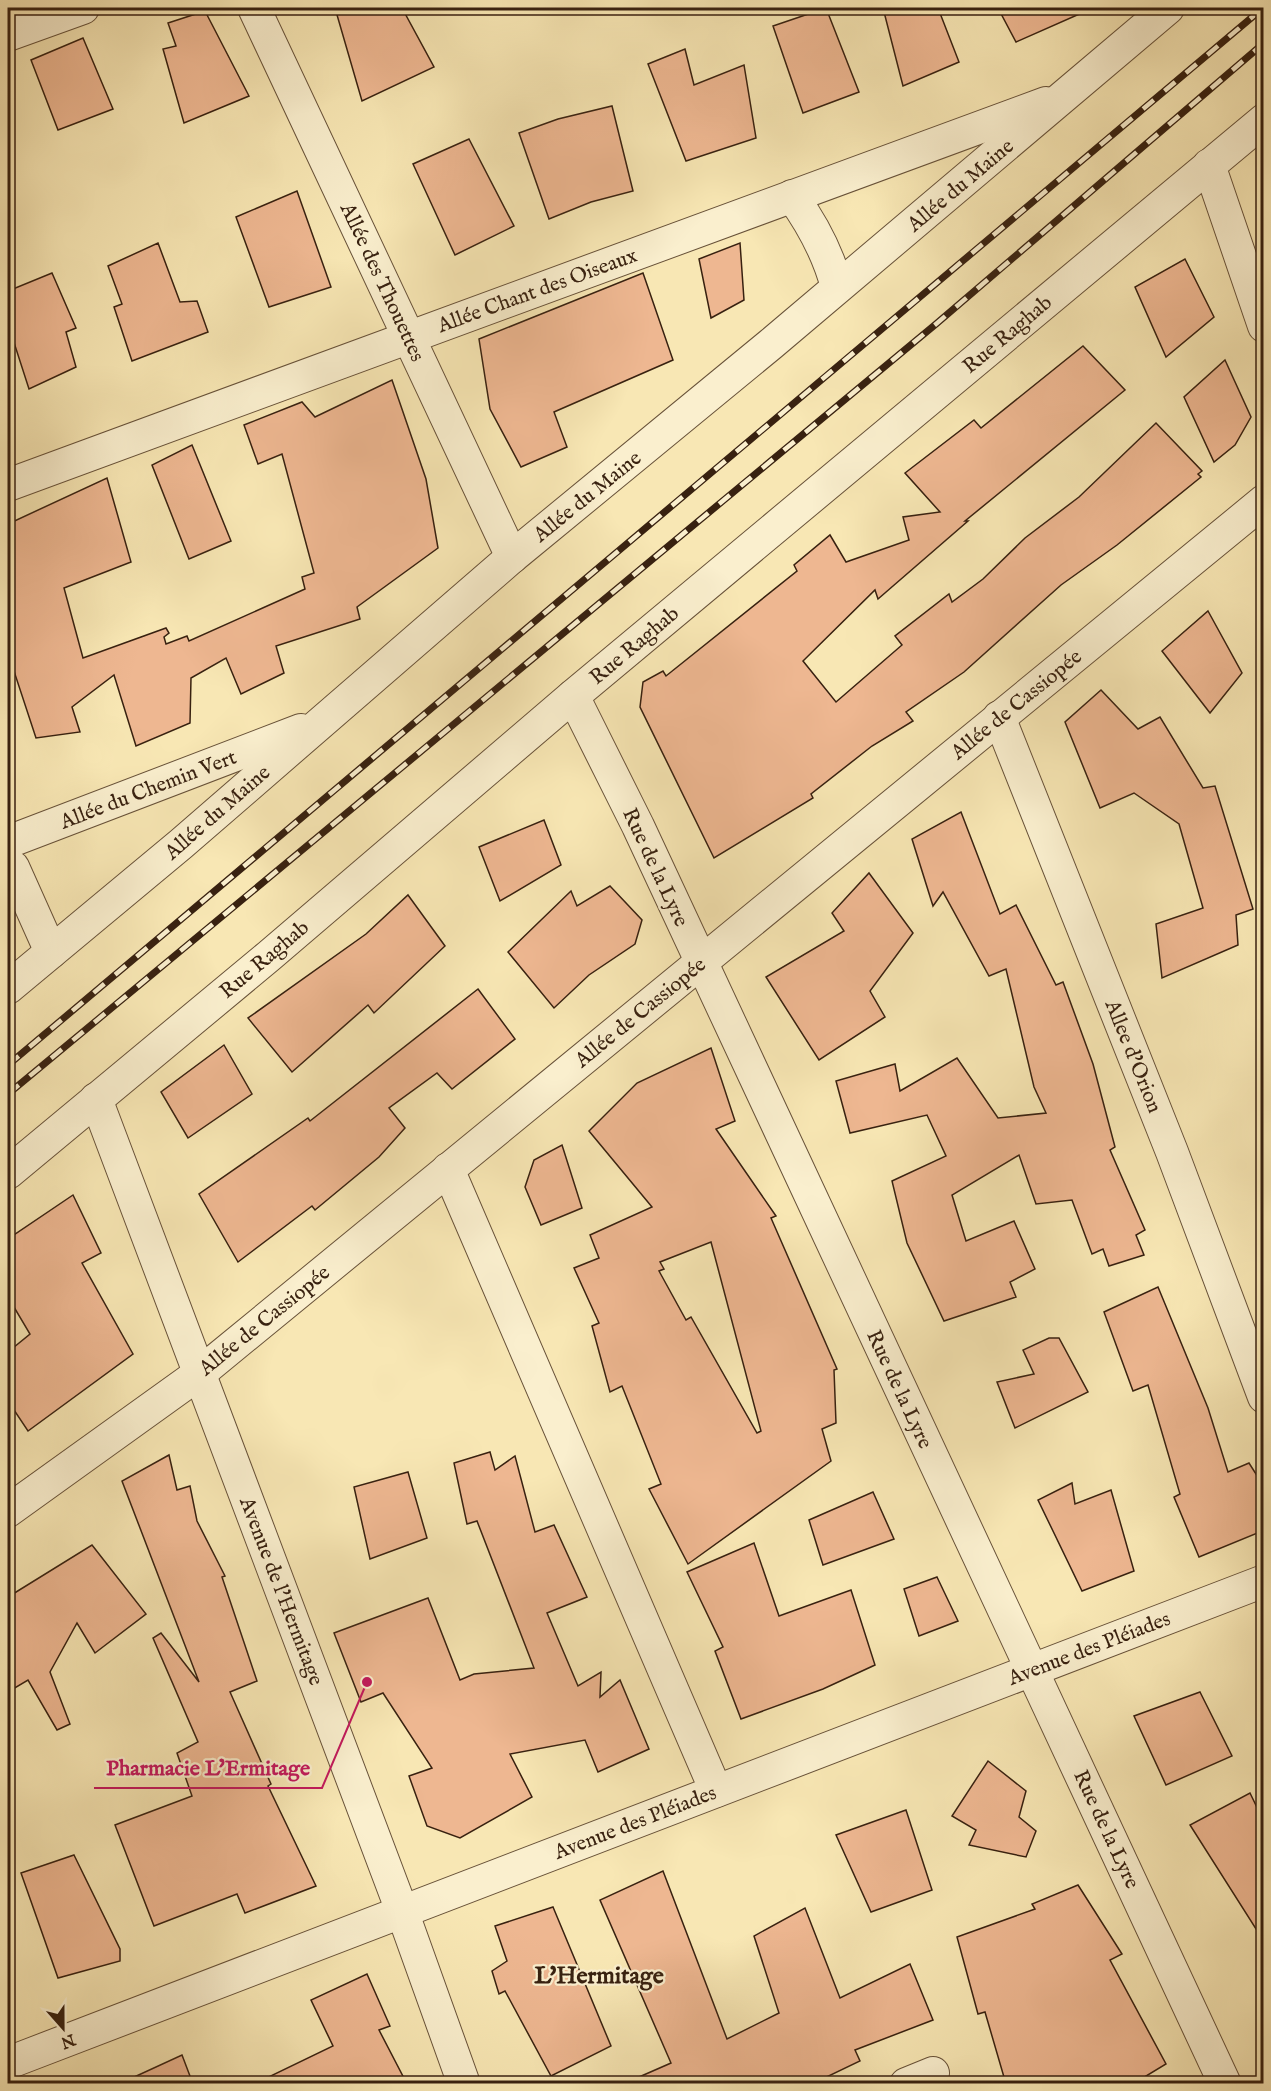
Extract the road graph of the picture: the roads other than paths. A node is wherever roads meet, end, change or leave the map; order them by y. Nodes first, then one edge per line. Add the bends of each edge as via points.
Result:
1 (83, 8) edge
2 (254, 8) edge
3 (1168, 8) edge
4 (8, 34) edge
5 (1067, 95) junction
6 (1263, 120) edge
7 (1209, 165) junction
8 (792, 196) junction
9 (837, 287) junction
10 (1263, 326) edge
11 (408, 338) junction
12 (8, 485) edge
13 (1263, 501) edge
14 (512, 557) junction
15 (573, 696) junction
16 (999, 717) junction
17 (321, 723) junction
18 (8, 842) edge
19 (8, 864) edge
20 (51, 952) junction
21 (701, 963) junction
22 (8, 988) edge
23 (96, 1099) junction
24 (448, 1170) junction
25 (8, 1173) edge
26 (200, 1373) junction
27 (1263, 1398) edge
28 (8, 1511) edge
29 (1263, 1581) edge
30 (1033, 1669) junction
31 (716, 1791) junction
32 (402, 1911) junction
33 (8, 2063) edge
34 (464, 2084) edge
35 (1225, 2084) edge

1 - 4 street
2 - 11 street, Allée des Thouettes
3 - 5 street, Allée du Maine
5 - 8 street, Allée Chant des Oiseaux
5 - 9 street, Allée du Maine
6 - 7 street, Rue Raghab
7 - 10 street
7 - 15 street, Rue Raghab
8 - 9 street via 829,258
8 - 11 street, Allée Chant des Oiseaux
9 - 14 street, Allée du Maine
11 - 12 street, Allée Chant des Oiseaux
11 - 14 street, Allée des Thouettes
13 - 16 street, Allée de Cassiopée
14 - 17 street, Allée du Maine
15 - 21 street, Rue de la Lyre
15 - 23 street, Rue Raghab
16 - 21 street, Allée de Cassiopée
16 - 27 street, Allee d'Orion via 1172,1152
17 - 18 street, Allée du Chemin Vert
17 - 20 street, Allée du Maine
19 - 20 street via 13,867
20 - 22 street, Allée du Maine
21 - 24 street, Allée de Cassiopée
21 - 30 street, Rue de la Lyre
23 - 25 street, Rue Raghab
23 - 26 street, Avenue de l'Hermitage
24 - 26 street, Allée de Cassiopée
24 - 31 street
26 - 28 street, Allée de Cassiopée
26 - 32 street, Avenue de l'Hermitage
29 - 30 street, Avenue des Pléiades
30 - 31 street, Avenue des Pléiades
30 - 35 street, Rue de la Lyre
31 - 32 street, Avenue des Pléiades
32 - 33 street, Avenue des Pléiades
32 - 34 street, Avenue de l'Hermitage

